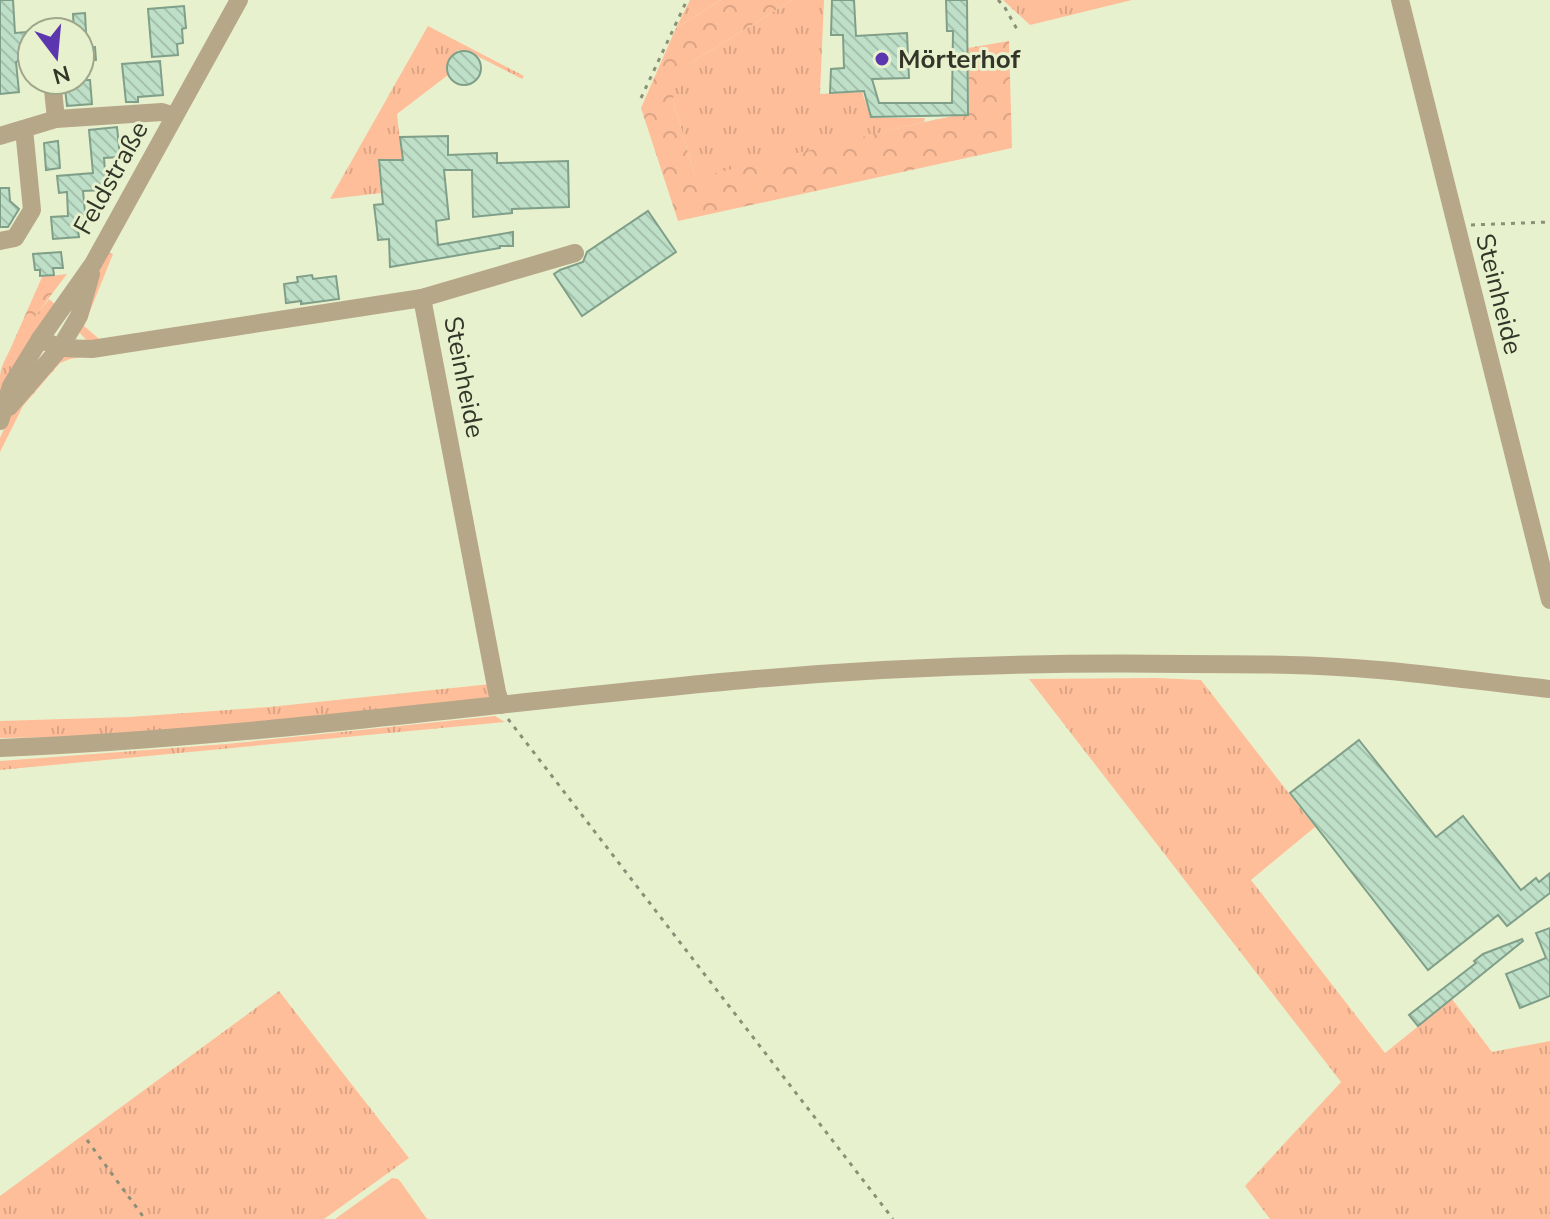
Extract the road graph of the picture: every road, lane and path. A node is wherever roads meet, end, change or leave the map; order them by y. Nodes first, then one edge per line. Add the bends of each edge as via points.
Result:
1 (239, 0) edge
2 (687, 0) edge
3 (998, 0) edge
4 (1400, 0) edge
5 (1019, 33) dead end
6 (54, 96) edge
7 (641, 98) dead end
8 (174, 116) junction
9 (56, 119) junction
10 (24, 129) junction
11 (0, 136) edge
12 (1550, 222) edge
13 (1455, 225) junction
14 (0, 241) edge
15 (575, 253) dead end
16 (93, 264) junction
17 (422, 298) junction
18 (40, 339) junction
19 (60, 348) junction
20 (1, 418) edge
21 (1550, 600) edge
22 (1550, 689) edge
23 (501, 705) junction
24 (0, 748) edge
25 (87, 1140) dead end
26 (145, 1219) edge
27 (893, 1219) edge

1 - 8 street, Feldstraße
2 - 7 path
3 - 5 path
4 - 13 street, Steinheide
6 - 9 street
8 - 9 street, Feldstraße via 162,112
8 - 16 street, Feldstraße
9 - 10 street, Feldstraße
10 - 11 street, Feldstraße
10 - 14 street, Feldstraße via 32,210 15,238
12 - 13 path
13 - 21 street, Steinheide
15 - 17 street
16 - 18 street, Feldstraße
16 - 19 street, Feldstraße via 79,316
17 - 19 street, Steinheide via 92,349
17 - 23 street, Steinheide
18 - 19 street, Steinheide
18 - 20 street, Feldstraße via 11,386
19 - 20 street, Feldstraße
22 - 23 street via 1376,670 1086,662 756,679
23 - 24 street via 198,736
23 - 27 path
25 - 26 path

